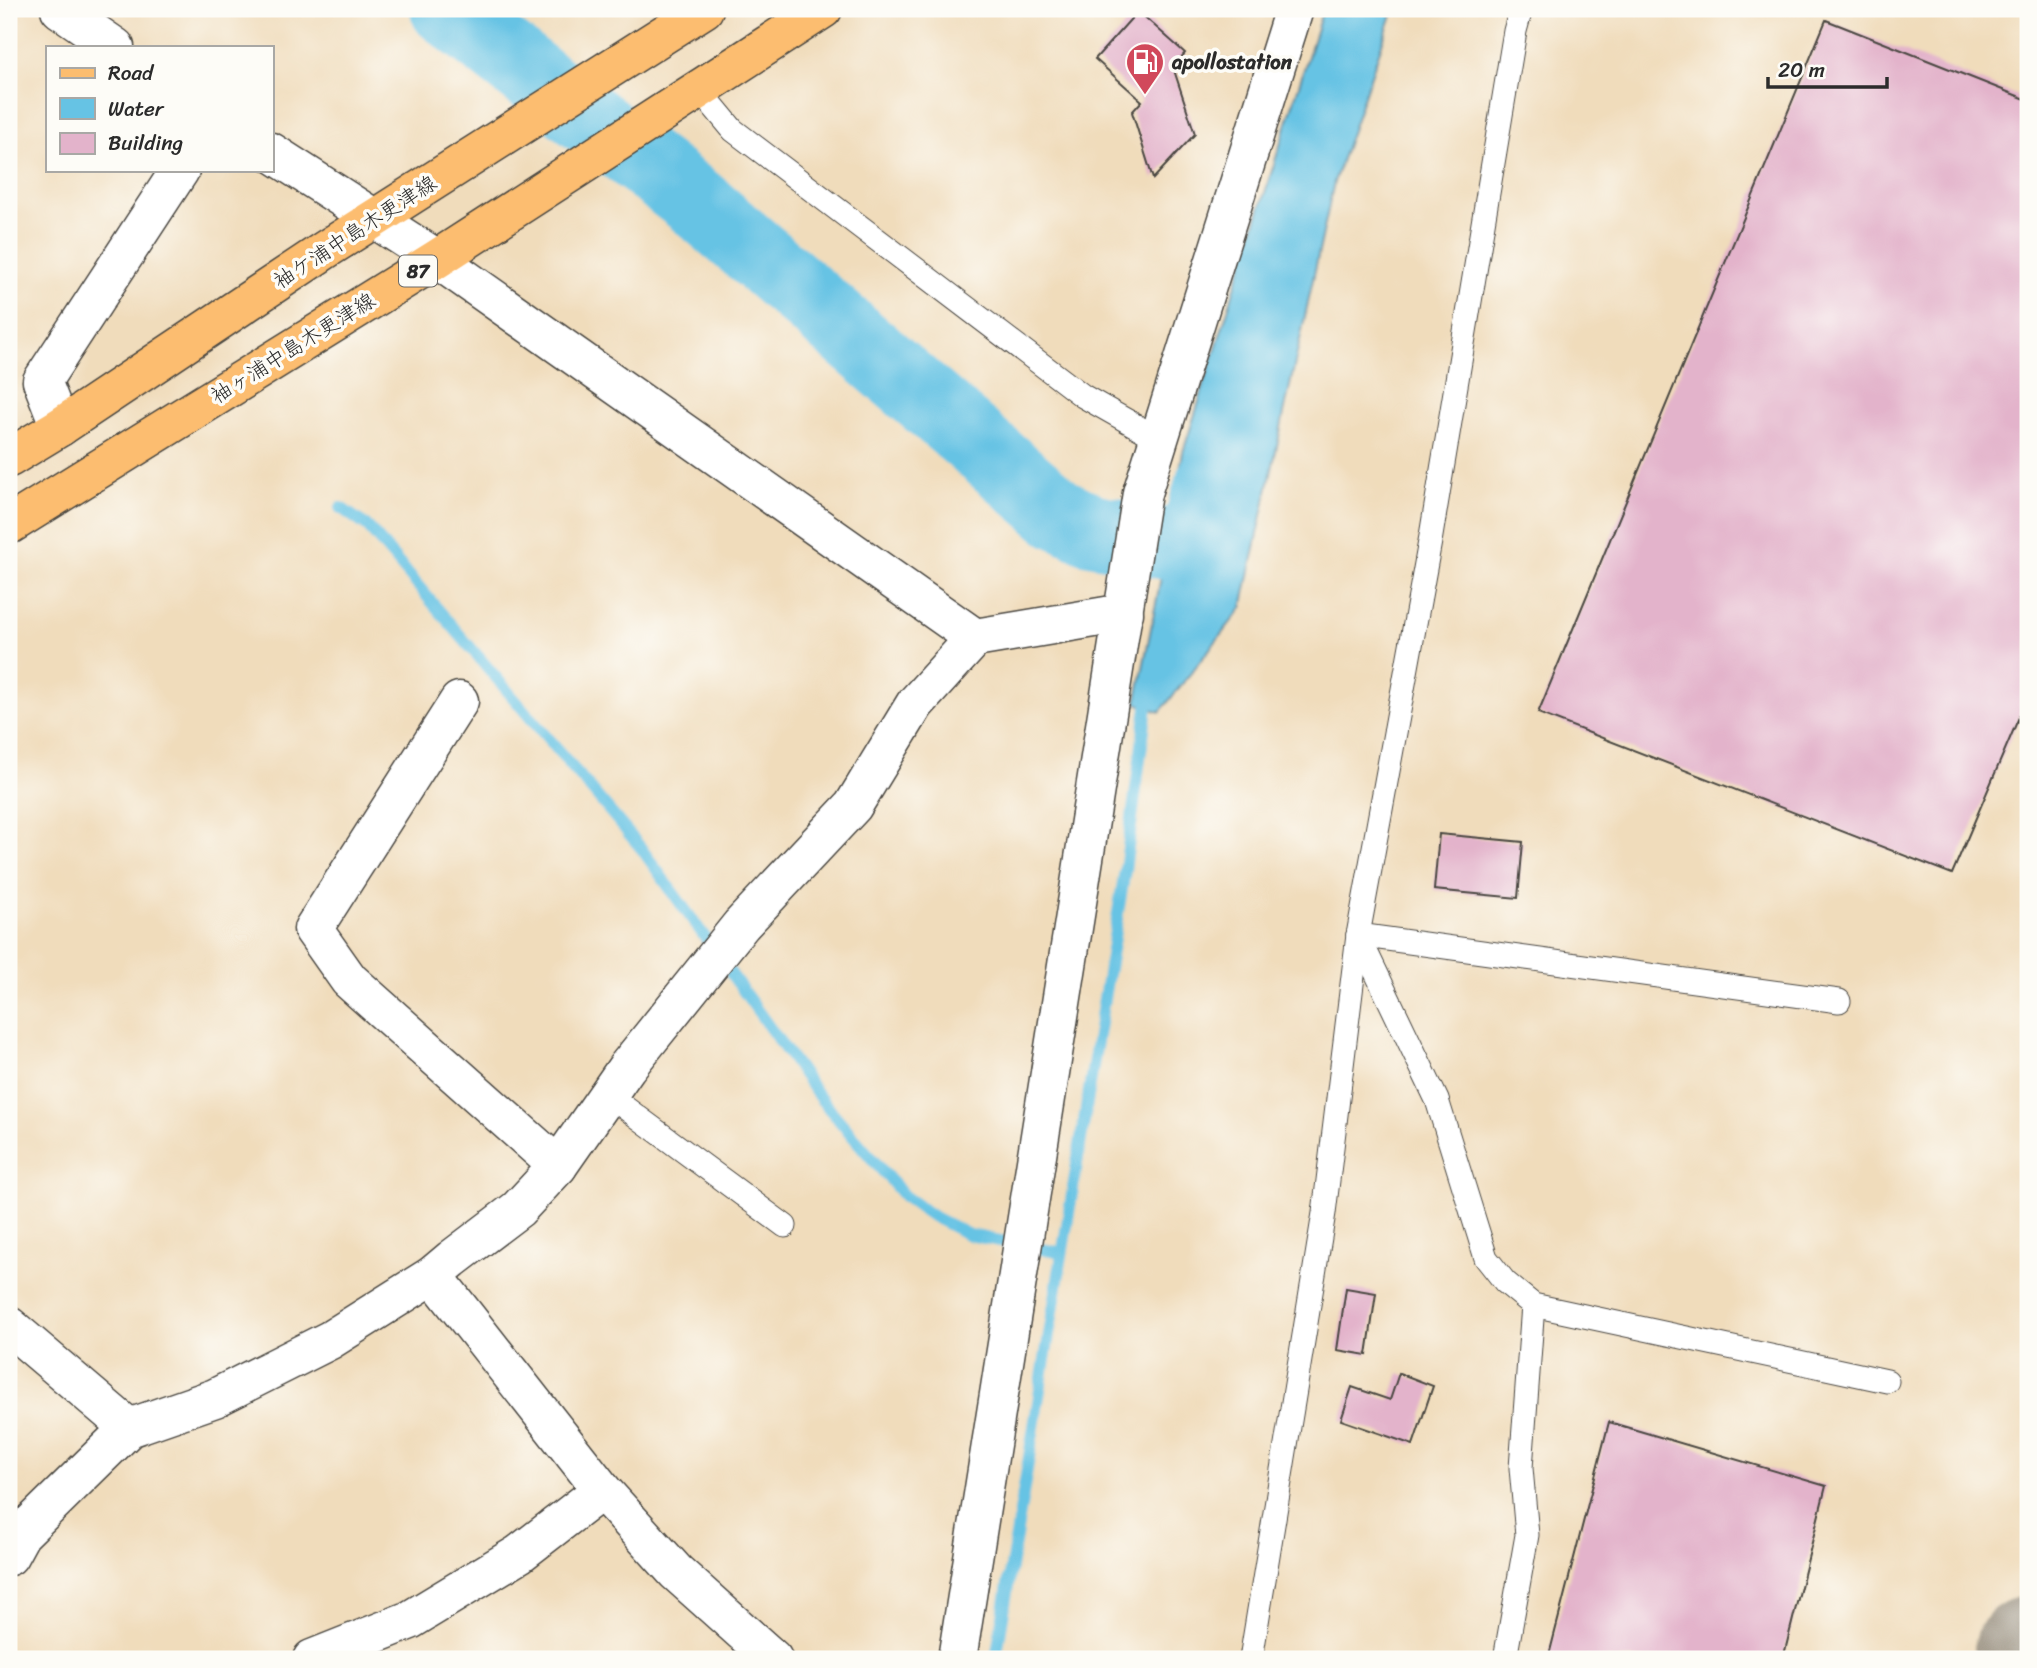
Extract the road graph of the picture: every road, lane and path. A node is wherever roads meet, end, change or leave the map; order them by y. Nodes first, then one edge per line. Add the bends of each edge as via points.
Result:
1 (60, 9) edge
2 (704, 9) edge
3 (823, 9) edge
4 (1294, 9) edge
5 (1521, 9) edge
6 (114, 46) edge
7 (699, 89) junction
8 (273, 153) edge
9 (179, 172) edge
10 (374, 218) junction
11 (437, 259) junction
12 (60, 427) junction
13 (1159, 439) junction
14 (9, 458) edge
15 (9, 525) edge
16 (1124, 613) junction
17 (975, 638) junction
18 (459, 701) dead end
19 (1358, 935) junction
20 (1839, 1002) dead end
21 (608, 1095) junction
22 (558, 1166) junction
23 (785, 1226) dead end
24 (433, 1275) junction
25 (1532, 1305) junction
26 (9, 1326) edge
27 (1887, 1381) dead end
28 (129, 1428) junction
29 (602, 1490) junction
30 (9, 1556) edge
31 (312, 1659) edge
32 (773, 1659) edge
33 (957, 1659) edge
34 (1251, 1659) edge
35 (1505, 1659) edge

1 - 6 street
2 - 10 main road, 袖ケ浦中島木更津線
3 - 7 main road, 袖ヶ浦中島木更津線 / 87
4 - 13 street
5 - 19 lane
7 - 11 main road, 袖ヶ浦中島木更津線 / 87
7 - 13 lane via 733,130 1050,372
8 - 10 street
9 - 12 street via 42,381
10 - 11 street
10 - 12 main road, 袖ケ浦中島木更津線
11 - 15 main road, 袖ヶ浦中島木更津線 / 87
11 - 17 street
12 - 14 main road, 袖ケ浦中島木更津線
13 - 16 street via 1142,493
16 - 17 street
16 - 33 street
17 - 21 street via 915,705 853,806 741,925
18 - 22 street via 313,929 349,980
19 - 20 lane
19 - 25 lane via 1437,1100 1486,1258
19 - 34 lane via 1324,1213
21 - 22 street
21 - 23 lane
22 - 24 street via 518,1209
24 - 28 street via 330,1340 215,1398
24 - 29 street
25 - 27 lane
25 - 35 lane via 1521,1468 1527,1535
26 - 28 street
28 - 30 street via 21,1534
29 - 31 street via 519,1555 410,1620
29 - 32 street via 676,1573

